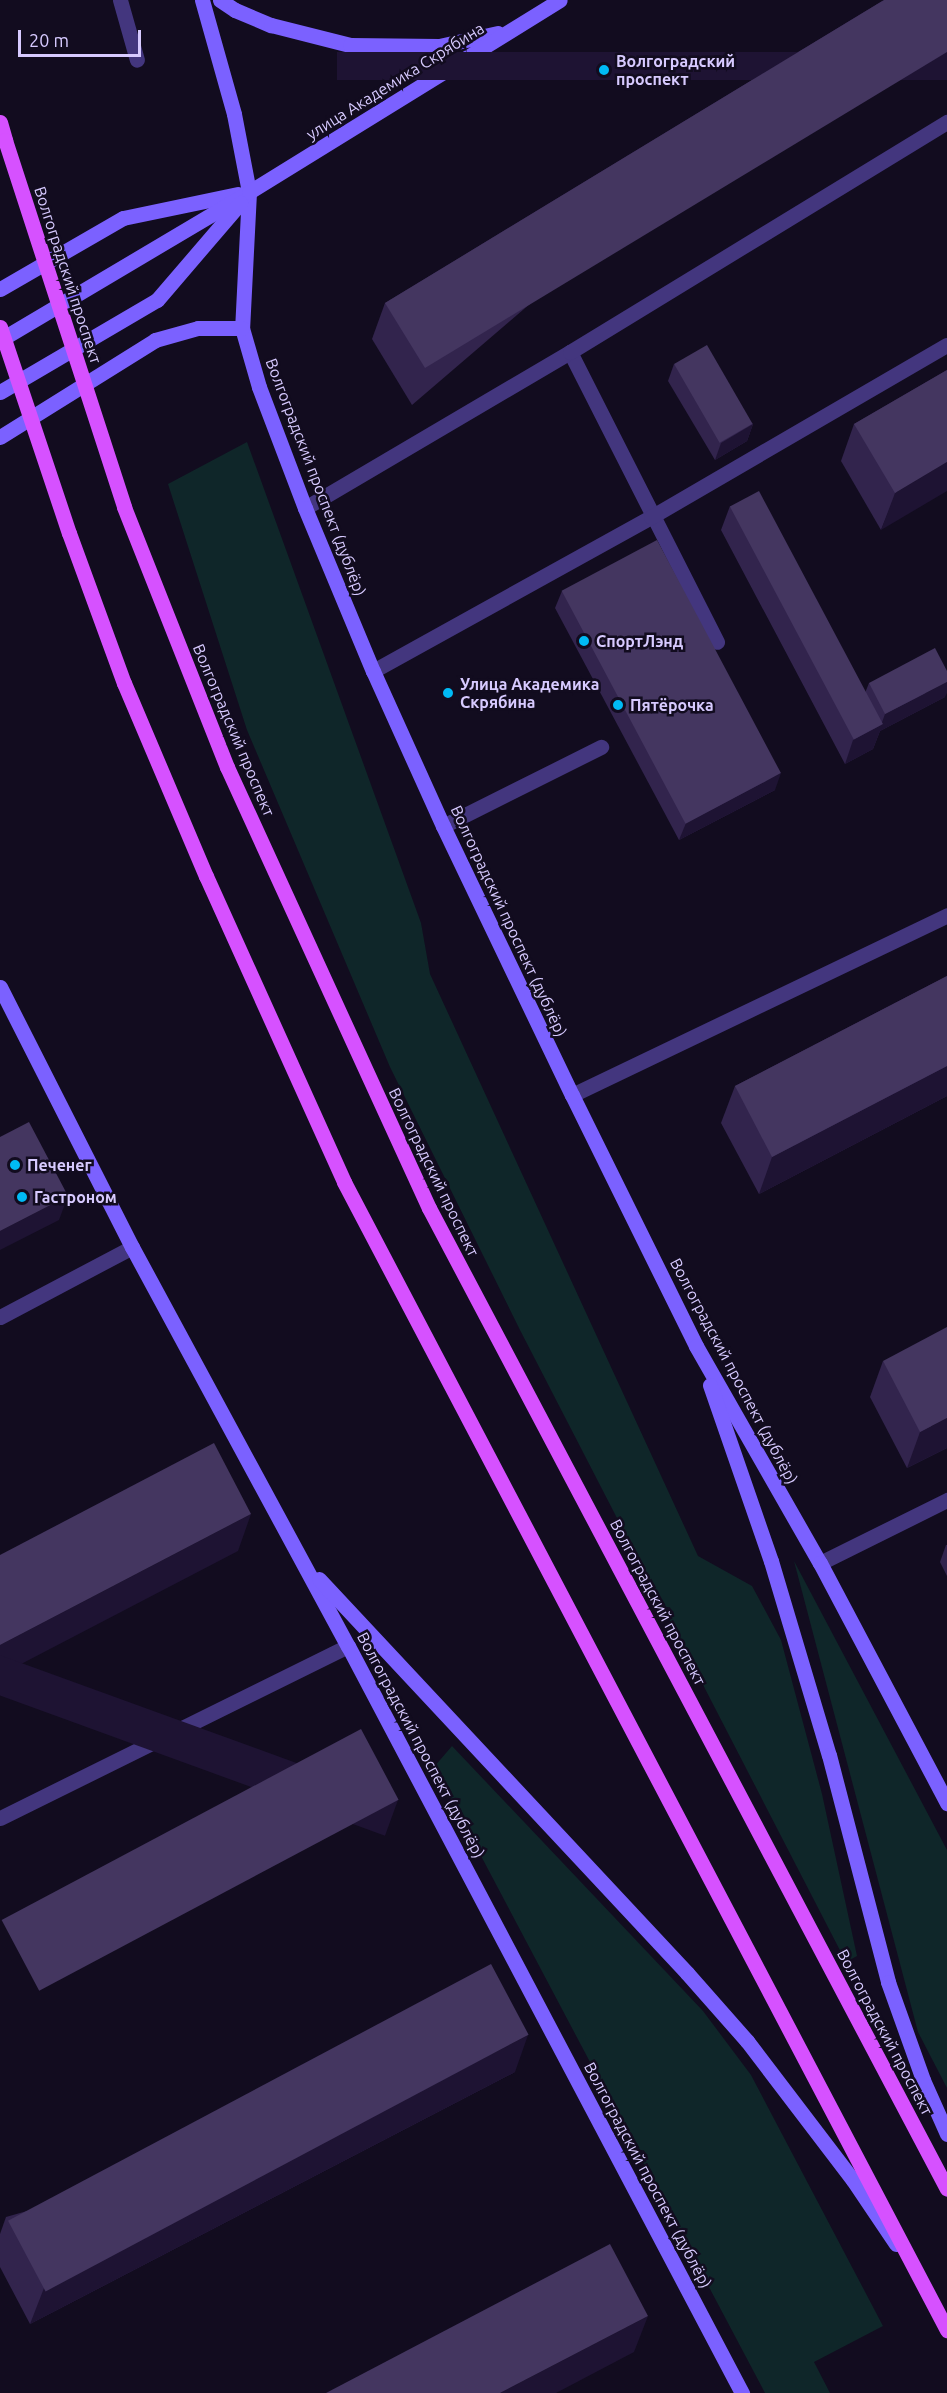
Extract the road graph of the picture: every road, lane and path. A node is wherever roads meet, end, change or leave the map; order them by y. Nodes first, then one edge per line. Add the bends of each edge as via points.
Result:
1 (120, 0) edge
2 (202, 0) edge
3 (220, 0) edge
4 (560, 0) edge
5 (509, 31) junction
6 (137, 60) dead end
7 (0, 122) edge
8 (947, 122) edge
9 (249, 192) junction
10 (0, 290) edge
11 (0, 327) edge
12 (242, 328) junction
13 (0, 340) edge
14 (947, 345) edge
15 (570, 352) junction
16 (0, 392) edge
17 (0, 437) edge
18 (305, 508) junction
19 (651, 517) junction
20 (717, 642) dead end
21 (373, 671) junction
22 (601, 747) dead end
23 (443, 826) junction
24 (947, 915) edge
25 (0, 987) edge
26 (572, 1095) junction
27 (132, 1247) junction
28 (0, 1317) edge
29 (696, 1346) junction
30 (947, 1500) edge
31 (302, 1561) junction
32 (820, 1563) junction
33 (348, 1646) junction
34 (947, 1803) edge
35 (0, 1818) edge
36 (947, 2134) edge
37 (947, 2188) edge
38 (925, 2288) junction
39 (947, 2330) edge
40 (742, 2393) edge

1 - 6 lane
2 - 9 main road, Волгоградский проспект (дублёр) via 234,114
3 - 5 main road via 271,25 350,45 440,46
4 - 5 main road, улица Академика Скрябина
5 - 9 main road, улица Академика Скрябина
7 - 37 main road, Волгоградский проспект, bridge via 124,507 227,766 429,1208
8 - 15 lane
9 - 10 main road, улица Академика Скрябина via 123,218
9 - 12 main road, Волгоградский проспект (дублёр)
9 - 13 main road, улица Академика Скрябина
9 - 16 main road, улица Академика Скрябина via 157,300
11 - 38 main road, bridge via 124,683 196,854 344,1182
12 - 17 main road via 198,328 155,340
12 - 18 main road, Волгоградский проспект (дублёр) via 259,387
14 - 19 lane
15 - 18 lane
15 - 19 lane
18 - 21 main road, Волгоградский проспект (дублёр)
19 - 20 lane
19 - 21 lane
21 - 23 main road, Волгоградский проспект (дублёр)
22 - 23 lane
23 - 26 main road, Волгоградский проспект (дублёр)
24 - 26 lane
25 - 27 main road, Волгоградский проспект (дублёр)
26 - 29 main road, Волгоградский проспект (дублёр)
27 - 28 lane
27 - 31 main road, Волгоградский проспект (дублёр)
29 - 32 main road, Волгоградский проспект (дублёр)
29 - 36 main road via 771,1561 829,1755 888,1982
30 - 32 lane
31 - 33 main road, Волгоградский проспект (дублёр)
31 - 38 main road via 747,2041 853,2180
32 - 34 main road, Волгоградский проспект (дублёр)
33 - 35 lane
33 - 40 main road, Волгоградский проспект (дублёр)
38 - 39 main road

